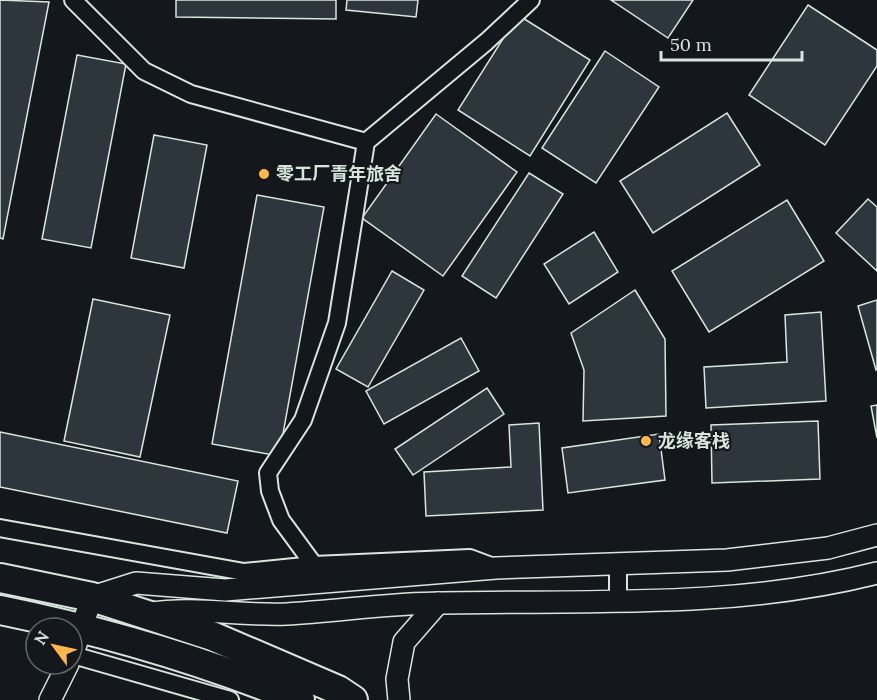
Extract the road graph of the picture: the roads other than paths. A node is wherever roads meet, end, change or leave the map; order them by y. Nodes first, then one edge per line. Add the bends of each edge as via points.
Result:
1 (73, 0) edge
2 (531, 0) edge
3 (366, 142) junction
4 (0, 528) edge
5 (877, 535) edge
6 (618, 564) junction
7 (314, 566) junction
8 (496, 568) junction
9 (877, 573) edge
10 (0, 578) edge
11 (92, 597) junction
12 (618, 600) junction
13 (438, 603) junction
14 (0, 610) edge
15 (146, 614) junction
16 (30, 616) edge
17 (84, 618) edge
18 (84, 627) edge
19 (84, 658) edge
20 (62, 676) edge
21 (50, 700) edge
22 (230, 700) edge
23 (300, 700) edge
24 (353, 700) edge
25 (399, 700) edge

1 - 3 street via 144,71 191,94
2 - 3 street
3 - 7 street via 337,323 303,420 268,473 281,520
4 - 7 street via 244,572
5 - 6 street via 828,548 728,560
6 - 8 street
6 - 12 street
7 - 8 street via 470,558
8 - 11 street via 225,590 136,583
9 - 12 street via 835,584 730,597
10 - 11 highway
11 - 15 highway
11 - 17 street
12 - 13 street
13 - 15 street via 284,614 177,609
13 - 25 street via 404,642 397,679
14 - 16 highway
15 - 24 highway via 212,636
18 - 23 highway via 228,670
19 - 22 street
20 - 21 street

